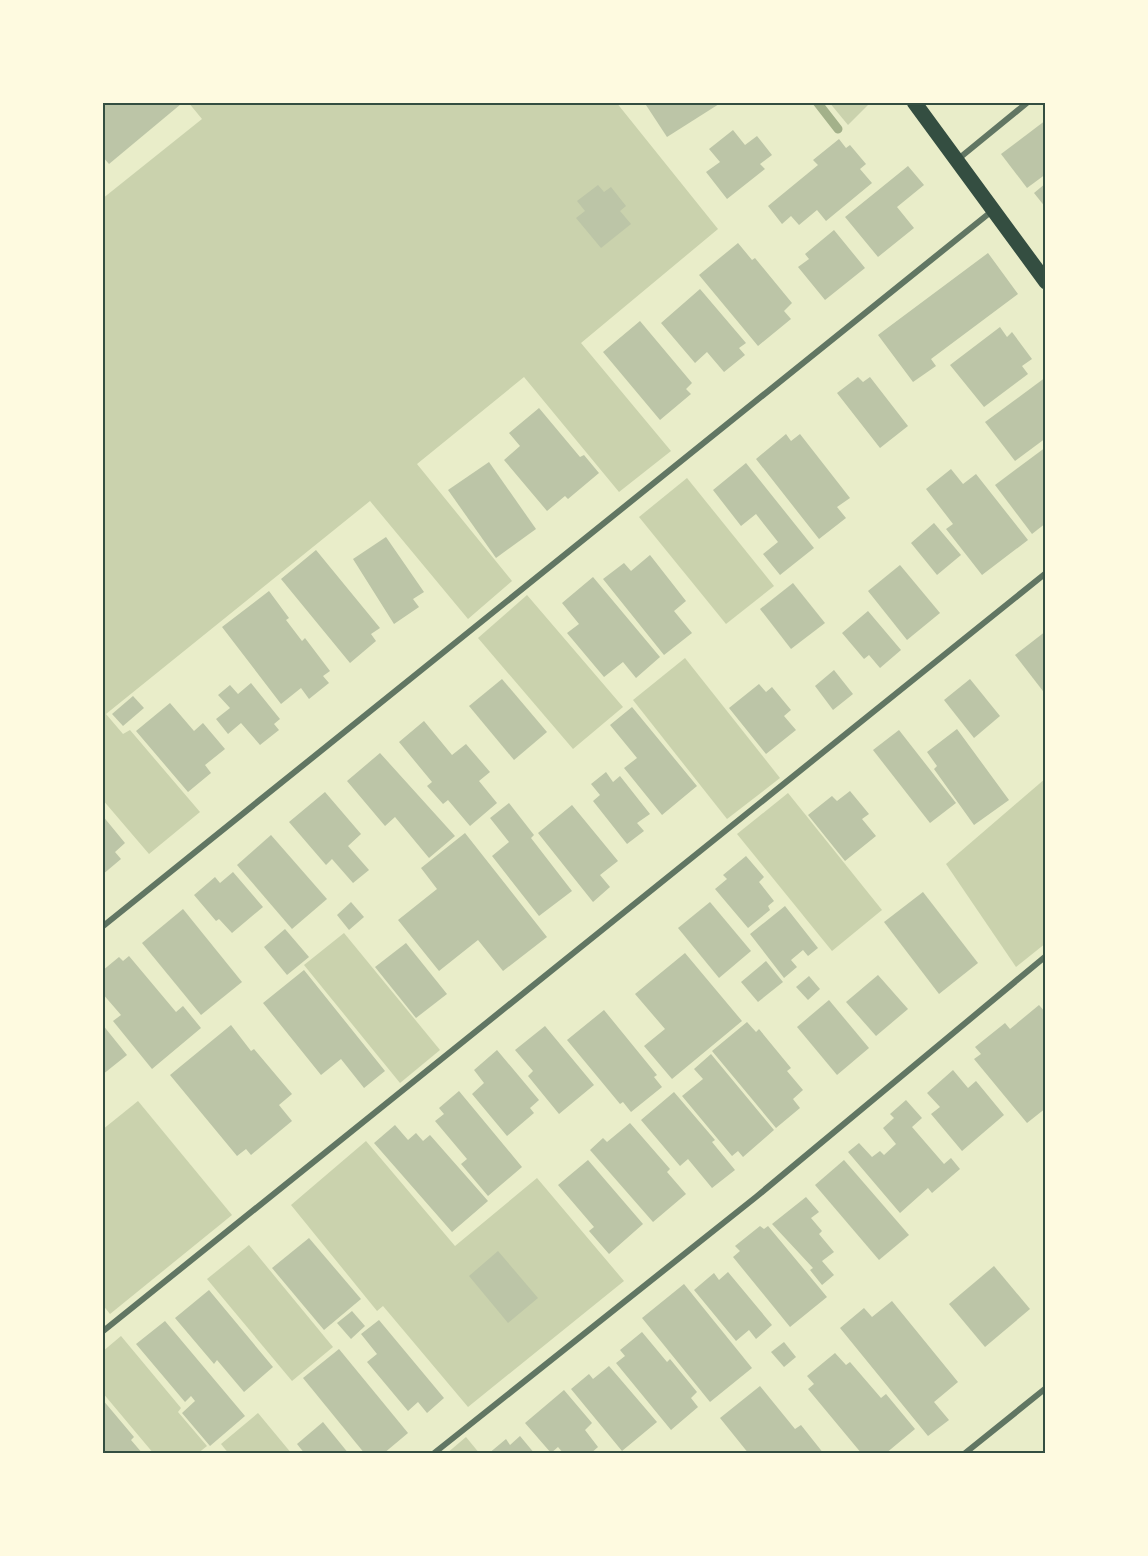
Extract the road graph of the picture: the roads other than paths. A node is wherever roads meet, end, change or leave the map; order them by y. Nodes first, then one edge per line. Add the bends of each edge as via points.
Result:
1 (914, 102) edge
2 (1028, 102) edge
3 (957, 160) junction
4 (994, 210) junction
5 (1046, 282) edge
6 (1046, 573) edge
7 (102, 927) edge
8 (1046, 956) edge
9 (102, 1332) edge
10 (1046, 1388) edge
11 (433, 1454) edge
12 (964, 1454) edge

1 - 3 main road
2 - 3 street
3 - 4 main road
4 - 5 main road
4 - 7 street
6 - 9 street
8 - 11 street via 756,1197
10 - 12 street

